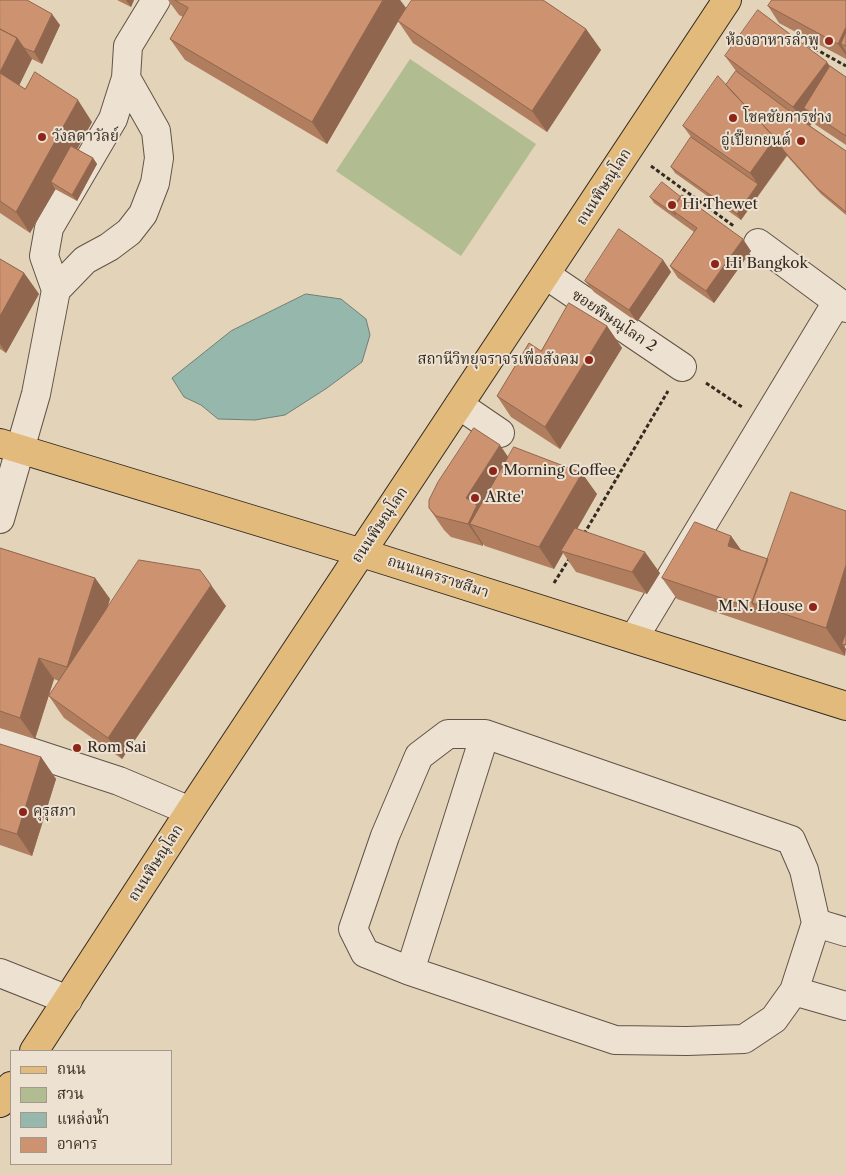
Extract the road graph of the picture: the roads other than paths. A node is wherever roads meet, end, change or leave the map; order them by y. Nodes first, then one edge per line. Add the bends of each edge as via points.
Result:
1 (156, 0) edge
2 (727, 0) edge
3 (126, 78) junction
4 (758, 244) road end
5 (546, 275) junction
6 (56, 290) junction
7 (842, 305) edge
8 (682, 367) road end
9 (459, 405) junction
10 (500, 433) dead end
11 (10, 446) edge
12 (0, 519) edge
13 (362, 553) junction
14 (634, 638) junction
15 (846, 706) edge
16 (485, 734) junction
17 (0, 742) edge
18 (190, 811) junction
19 (816, 923) junction
20 (846, 932) edge
21 (410, 971) junction
22 (0, 973) edge
23 (794, 991) junction
24 (68, 1000) junction
25 (846, 1006) edge
26 (35, 1050) edge
27 (10, 1087) edge
28 (0, 1102) edge

1 - 3 street via 128,46
2 - 5 main road, ถนนพิษณุโลก
3 - 6 street via 113,119 49,228 44,256
3 - 6 street via 156,131 159,158 155,183 143,214 128,232 85,260
4 - 7 street
5 - 8 street, ซอยพิษณุโลก 2
5 - 9 main road, ถนนพิษณุโลก
6 - 11 street via 36,394
7 - 14 street via 765,423
9 - 10 street
9 - 13 main road, ถนนพิษณุโลก
11 - 12 street
11 - 13 main road, ถนนนครราชสีมา
13 - 14 main road, ถนนนครราชสีมา
13 - 18 main road, ถนนพิษณุโลก
14 - 15 main road, ถนนนครราชสีมา
16 - 19 street via 791,840 804,870
16 - 21 street
16 - 21 street via 448,734 420,756 385,836 354,929 365,953
17 - 18 street via 119,781
18 - 24 main road, ถนนพิษณุโลก
19 - 20 street
19 - 23 street
21 - 23 street via 615,1040 744,1039 774,1019
22 - 24 street
23 - 25 street
24 - 26 main road, ถนนพิษณุโลก
27 - 28 main road

